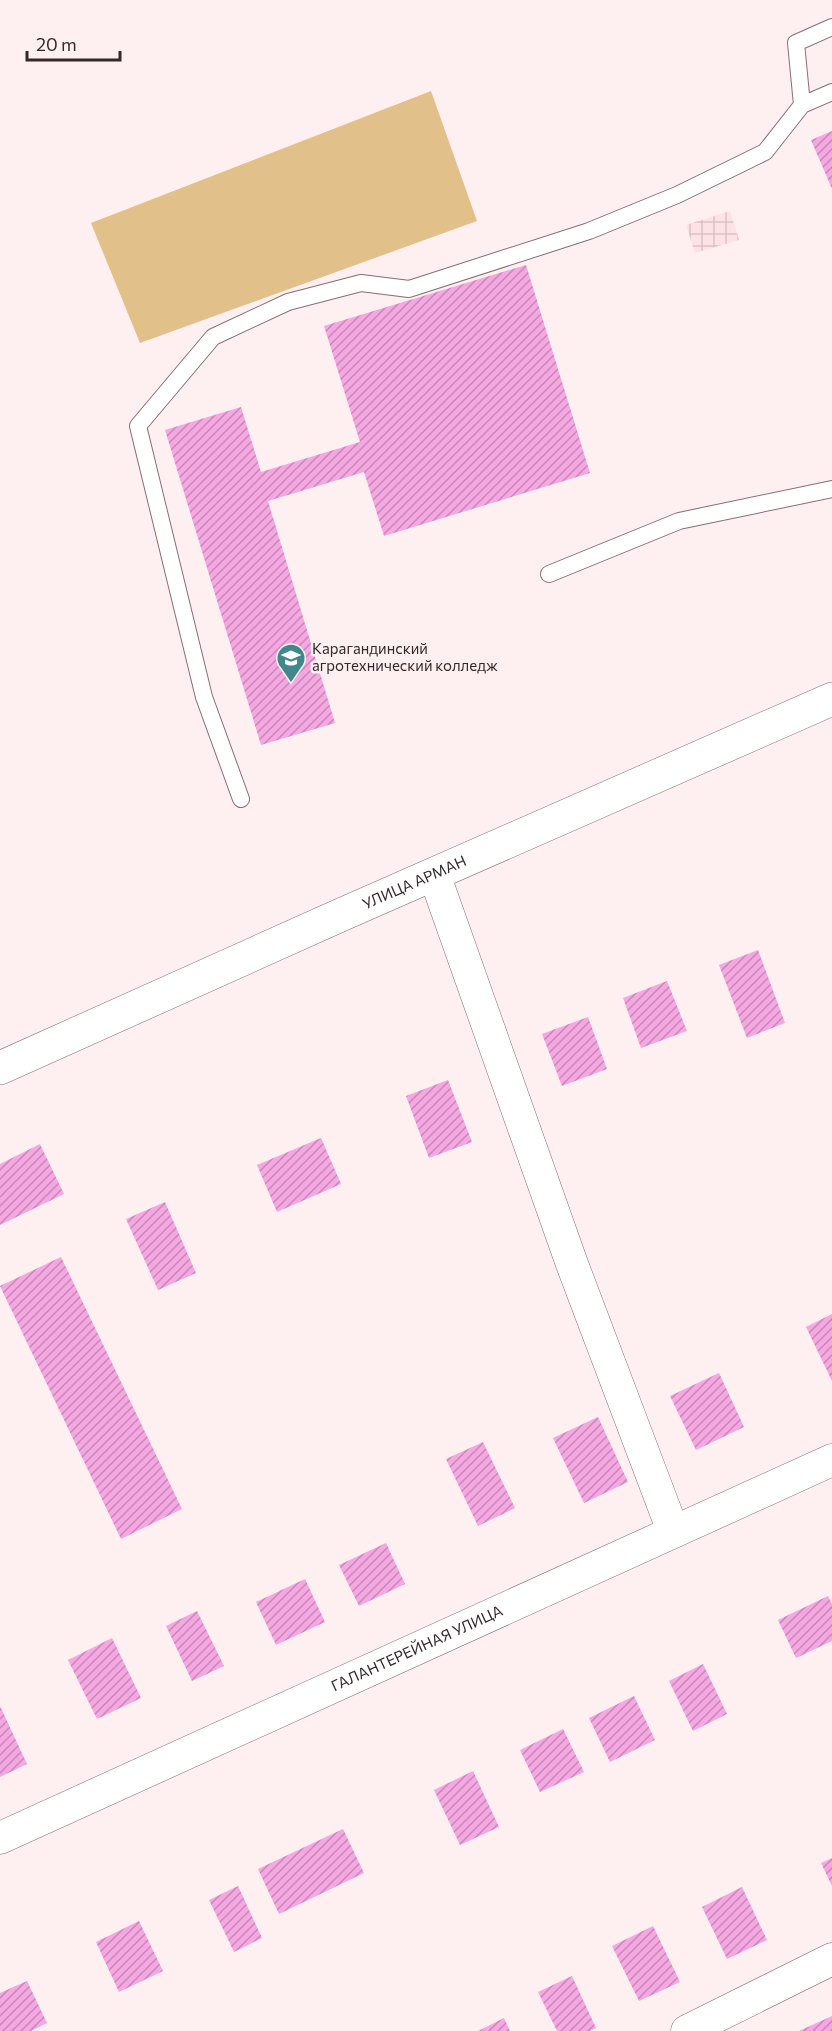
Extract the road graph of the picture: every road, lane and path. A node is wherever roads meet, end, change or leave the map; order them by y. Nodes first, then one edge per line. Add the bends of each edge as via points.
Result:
1 (832, 27) edge
2 (832, 92) edge
3 (802, 105) junction
4 (832, 489) edge
5 (549, 574) dead end
6 (832, 699) edge
7 (241, 800) dead end
8 (434, 874) junction
9 (0, 1068) edge
10 (832, 1460) edge
11 (673, 1532) junction
12 (0, 1838) edge
13 (832, 1959) edge
14 (687, 2031) edge

1 - 3 lane via 796,43
2 - 3 lane
3 - 7 lane via 765,152 677,195 589,231 409,289 361,283 288,302 213,338 138,426 204,697
4 - 5 lane via 679,521
6 - 8 street, УЛИЦА АРМАН
8 - 9 street, УЛИЦА АРМАН
8 - 11 street via 572,1264
10 - 11 street, ГАЛАНТЕРЕЙНАЯ УЛИЦА
11 - 12 street, ГАЛАНТЕРЕЙНАЯ УЛИЦА
13 - 14 street

